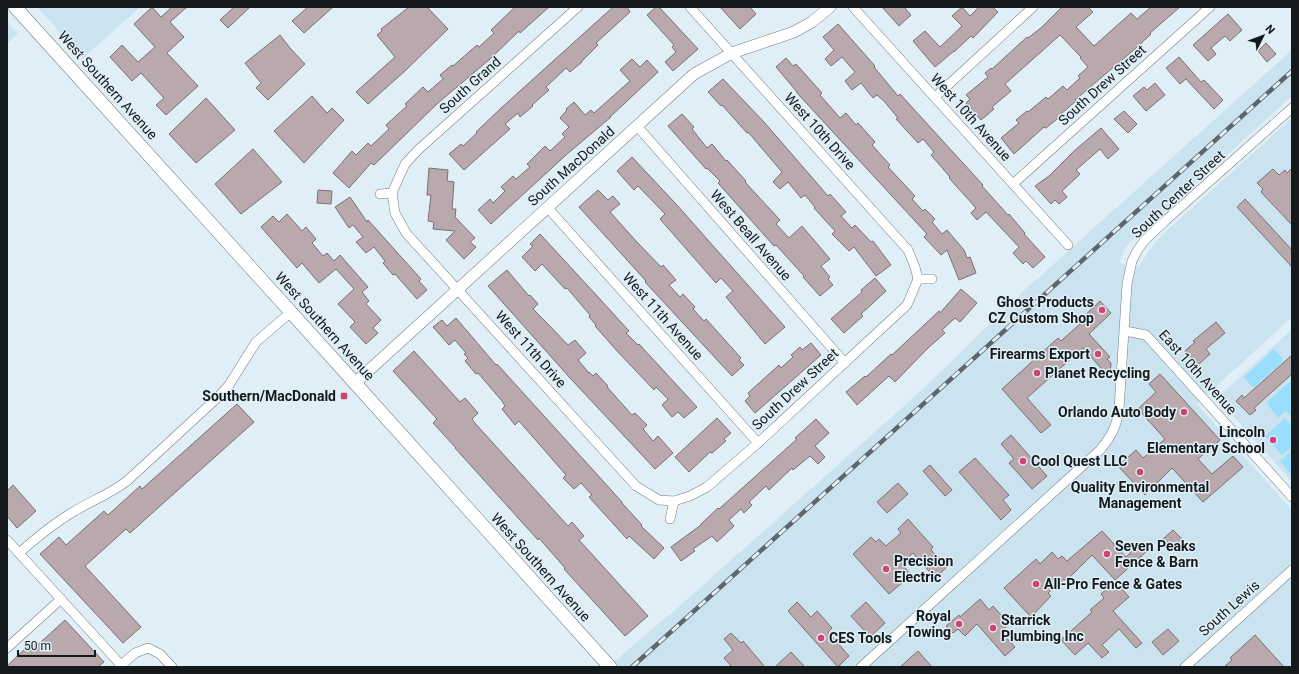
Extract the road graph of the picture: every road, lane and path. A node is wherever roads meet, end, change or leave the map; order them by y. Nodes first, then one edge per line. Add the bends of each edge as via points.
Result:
1 (15, 7) edge
2 (578, 7) edge
3 (690, 7) edge
4 (830, 7) edge
5 (853, 7) edge
6 (1033, 7) edge
7 (1210, 7) edge
8 (732, 53) junction
9 (935, 97) junction
10 (1292, 108) edge
11 (637, 126) junction
12 (1013, 184) junction
13 (392, 193) junction
14 (380, 194) dead end
15 (547, 207) junction
16 (1068, 245) dead end
17 (918, 279) junction
18 (932, 279) dead end
19 (458, 289) junction
20 (291, 312) junction
21 (1125, 331) junction
22 (845, 363) junction
23 (355, 383) junction
24 (758, 443) junction
25 (1292, 497) edge
26 (674, 501) junction
27 (670, 519) dead end
28 (7, 540) edge
29 (19, 553) junction
30 (1292, 570) edge
31 (61, 599) junction
32 (7, 648) edge
33 (120, 666) edge
34 (172, 667) edge
35 (610, 667) edge
36 (861, 667) edge
37 (1184, 667) edge

1 - 20 main road, West Southern Avenue
2 - 13 street, South Grand via 418,150 405,164
3 - 8 street, West 10th Drive
4 - 8 street, South MacDonald via 812,22 794,32
5 - 9 street, West 10th Avenue
6 - 9 street
7 - 12 street, South Drew Street
8 - 11 street, South MacDonald via 694,74
8 - 17 street, West 10th Drive via 908,250
9 - 12 street, West 10th Avenue
10 - 21 street, South Center Street via 1144,241 1132,261 1129,273
11 - 15 street, South MacDonald
11 - 22 street, West Beall Avenue
12 - 16 street, West 10th Avenue
13 - 14 street
13 - 19 street, West 11th Drive via 395,213 406,233
15 - 19 street, South MacDonald
15 - 24 street, West 11th Avenue
17 - 18 street
17 - 22 street, South Drew Street via 907,305
19 - 23 street, South MacDonald
19 - 26 street, West 11th Drive via 636,486 659,500
20 - 23 main road, West Southern Avenue
20 - 29 street via 256,342 229,385 216,399 127,481 116,490 57,522
21 - 25 street, East 10th Avenue via 1146,335
21 - 36 street, South Center Street via 1119,409 1111,437 1100,450
22 - 24 street, South Drew Street
23 - 35 main road, West Southern Avenue
24 - 26 street, South Drew Street via 707,487
26 - 27 street
28 - 29 street
29 - 31 street
30 - 37 street, South Lewis
31 - 32 street
31 - 33 street
33 - 34 street via 135,653 148,648 160,654

